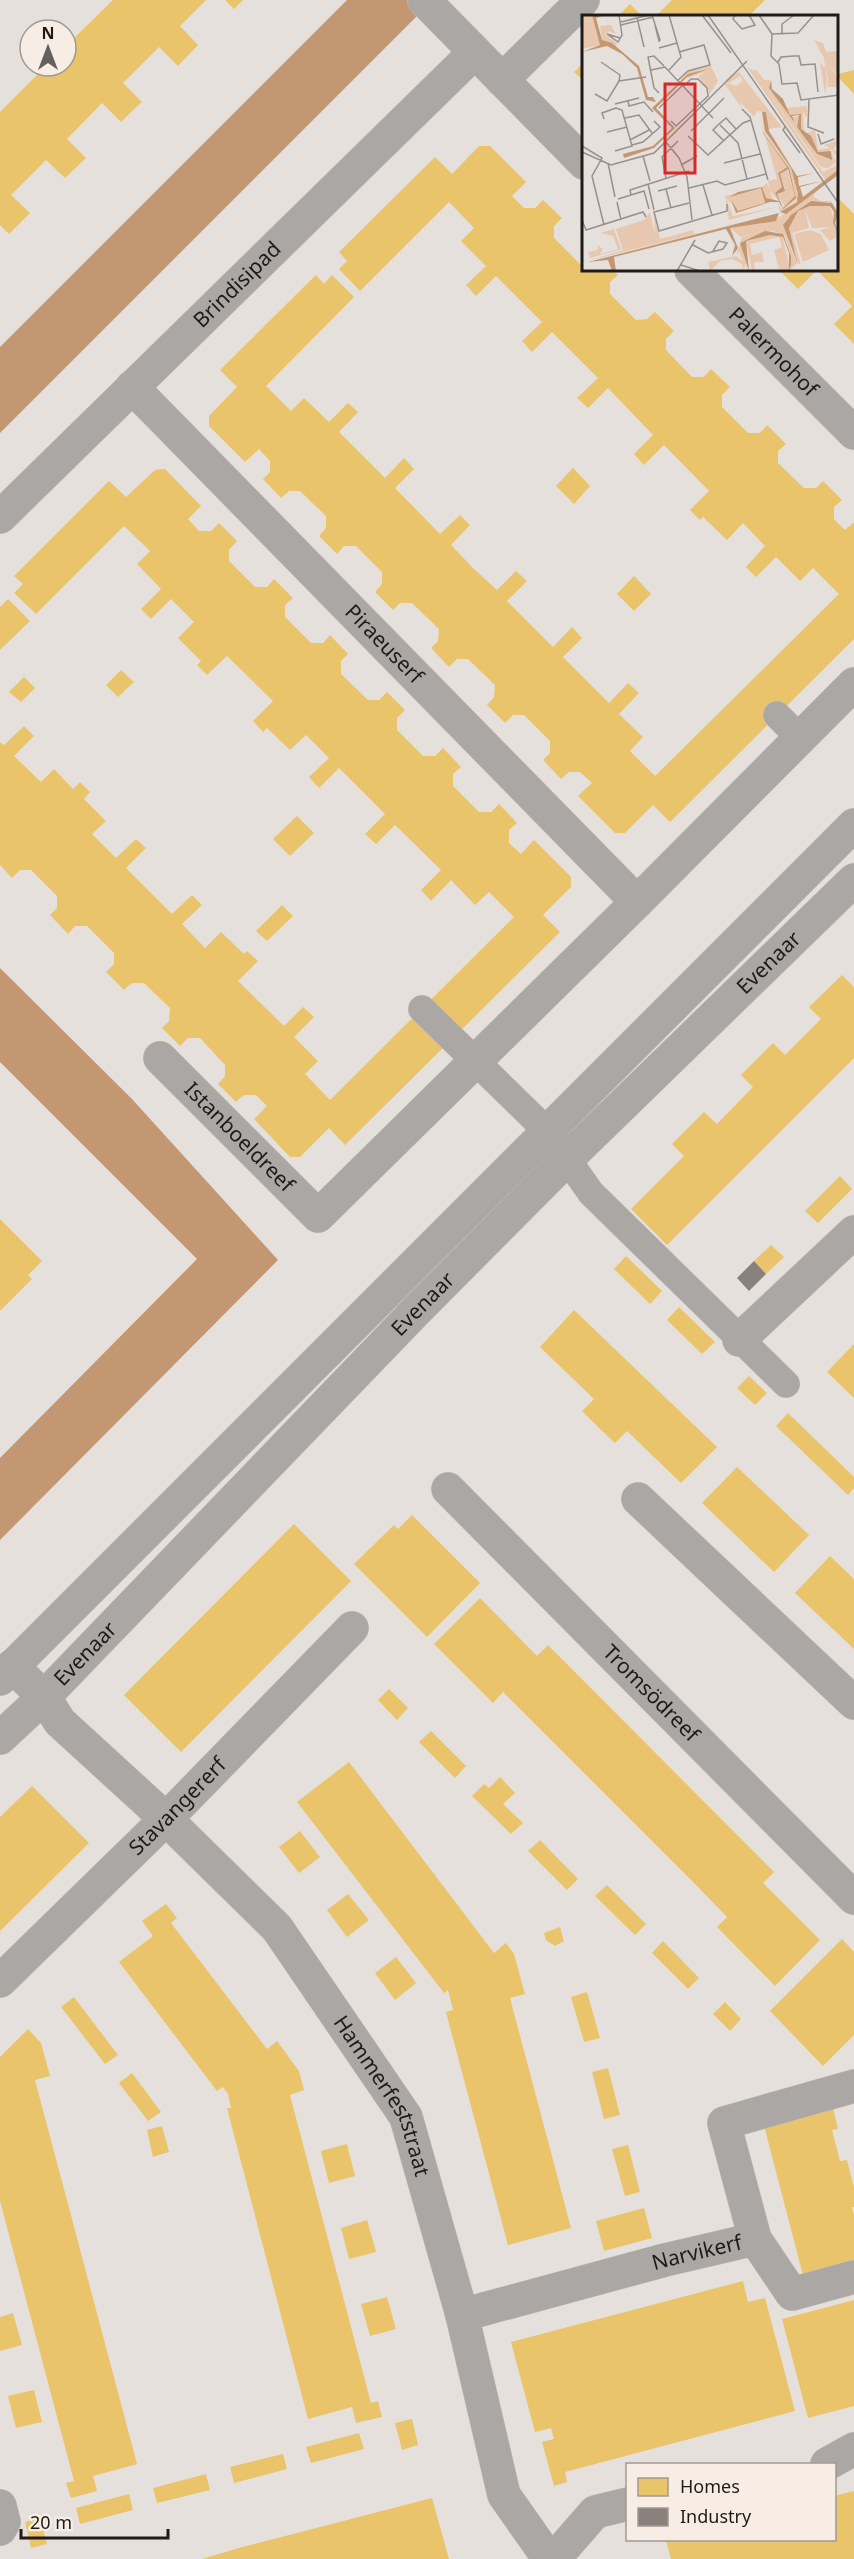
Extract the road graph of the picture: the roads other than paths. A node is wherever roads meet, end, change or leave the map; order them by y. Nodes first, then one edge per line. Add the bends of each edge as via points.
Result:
1 (423, 0) edge
2 (583, 0) edge
3 (474, 53) junction
4 (502, 80) junction
5 (582, 161) edge
6 (693, 272) edge
7 (132, 387) junction
8 (854, 433) edge
9 (0, 517) edge
10 (854, 684) edge
11 (777, 715) dead end
12 (800, 738) junction
13 (854, 825) edge
14 (854, 880) edge
15 (637, 902) junction
16 (422, 1009) dead end
17 (160, 1058) dead end
18 (476, 1060) junction
19 (548, 1132) junction
20 (567, 1159) junction
21 (854, 1232) edge
22 (739, 1340) junction
23 (786, 1384) dead end
24 (448, 1489) dead end
25 (638, 1499) dead end
26 (352, 1628) dead end
27 (6, 1672) edge
28 (852, 1697) edge
29 (52, 1710) junction
30 (0, 1738) edge
31 (166, 1819) junction
32 (854, 1898) edge
33 (0, 1981) edge
34 (854, 2086) edge
35 (755, 2239) junction
36 (854, 2277) edge
37 (462, 2315) junction
38 (854, 2450) edge
39 (829, 2463) edge
40 (626, 2504) edge
41 (0, 2506) edge
42 (0, 2529) edge
43 (549, 2559) edge
44 (554, 2559) edge

1 - 3 street
2 - 4 street
3 - 4 street
3 - 7 street, Brindisipad
4 - 5 street
6 - 8 street, Palermohof
7 - 9 street, Brindisipad
7 - 15 street, Piraeuserf
10 - 12 street
11 - 12 lane
12 - 15 street
13 - 19 street, Evenaar
14 - 20 street, Evenaar
15 - 18 street
16 - 18 lane
17 - 18 street, Istanboeldreef via 318,1216
18 - 19 lane
19 - 20 lane
19 - 27 street, Evenaar
20 - 22 lane via 591,1193
20 - 29 street, Evenaar via 414,1313
21 - 22 street
22 - 23 lane
24 - 32 street, Tromsödreef
25 - 28 street
26 - 31 street, Stavangererf
27 - 29 street, Hammerfeststraat
29 - 30 street, Evenaar
29 - 31 street, Hammerfeststraat
31 - 33 street, Stavangererf
31 - 37 street, Hammerfeststraat via 277,1928 406,2117
34 - 35 street, Narvikerf via 724,2123
35 - 36 street via 792,2294
35 - 37 street, Narvikerf
37 - 43 street, Hammerfeststraat via 504,2495
38 - 39 street
40 - 44 street via 595,2512
41 - 42 street via 4,2522

